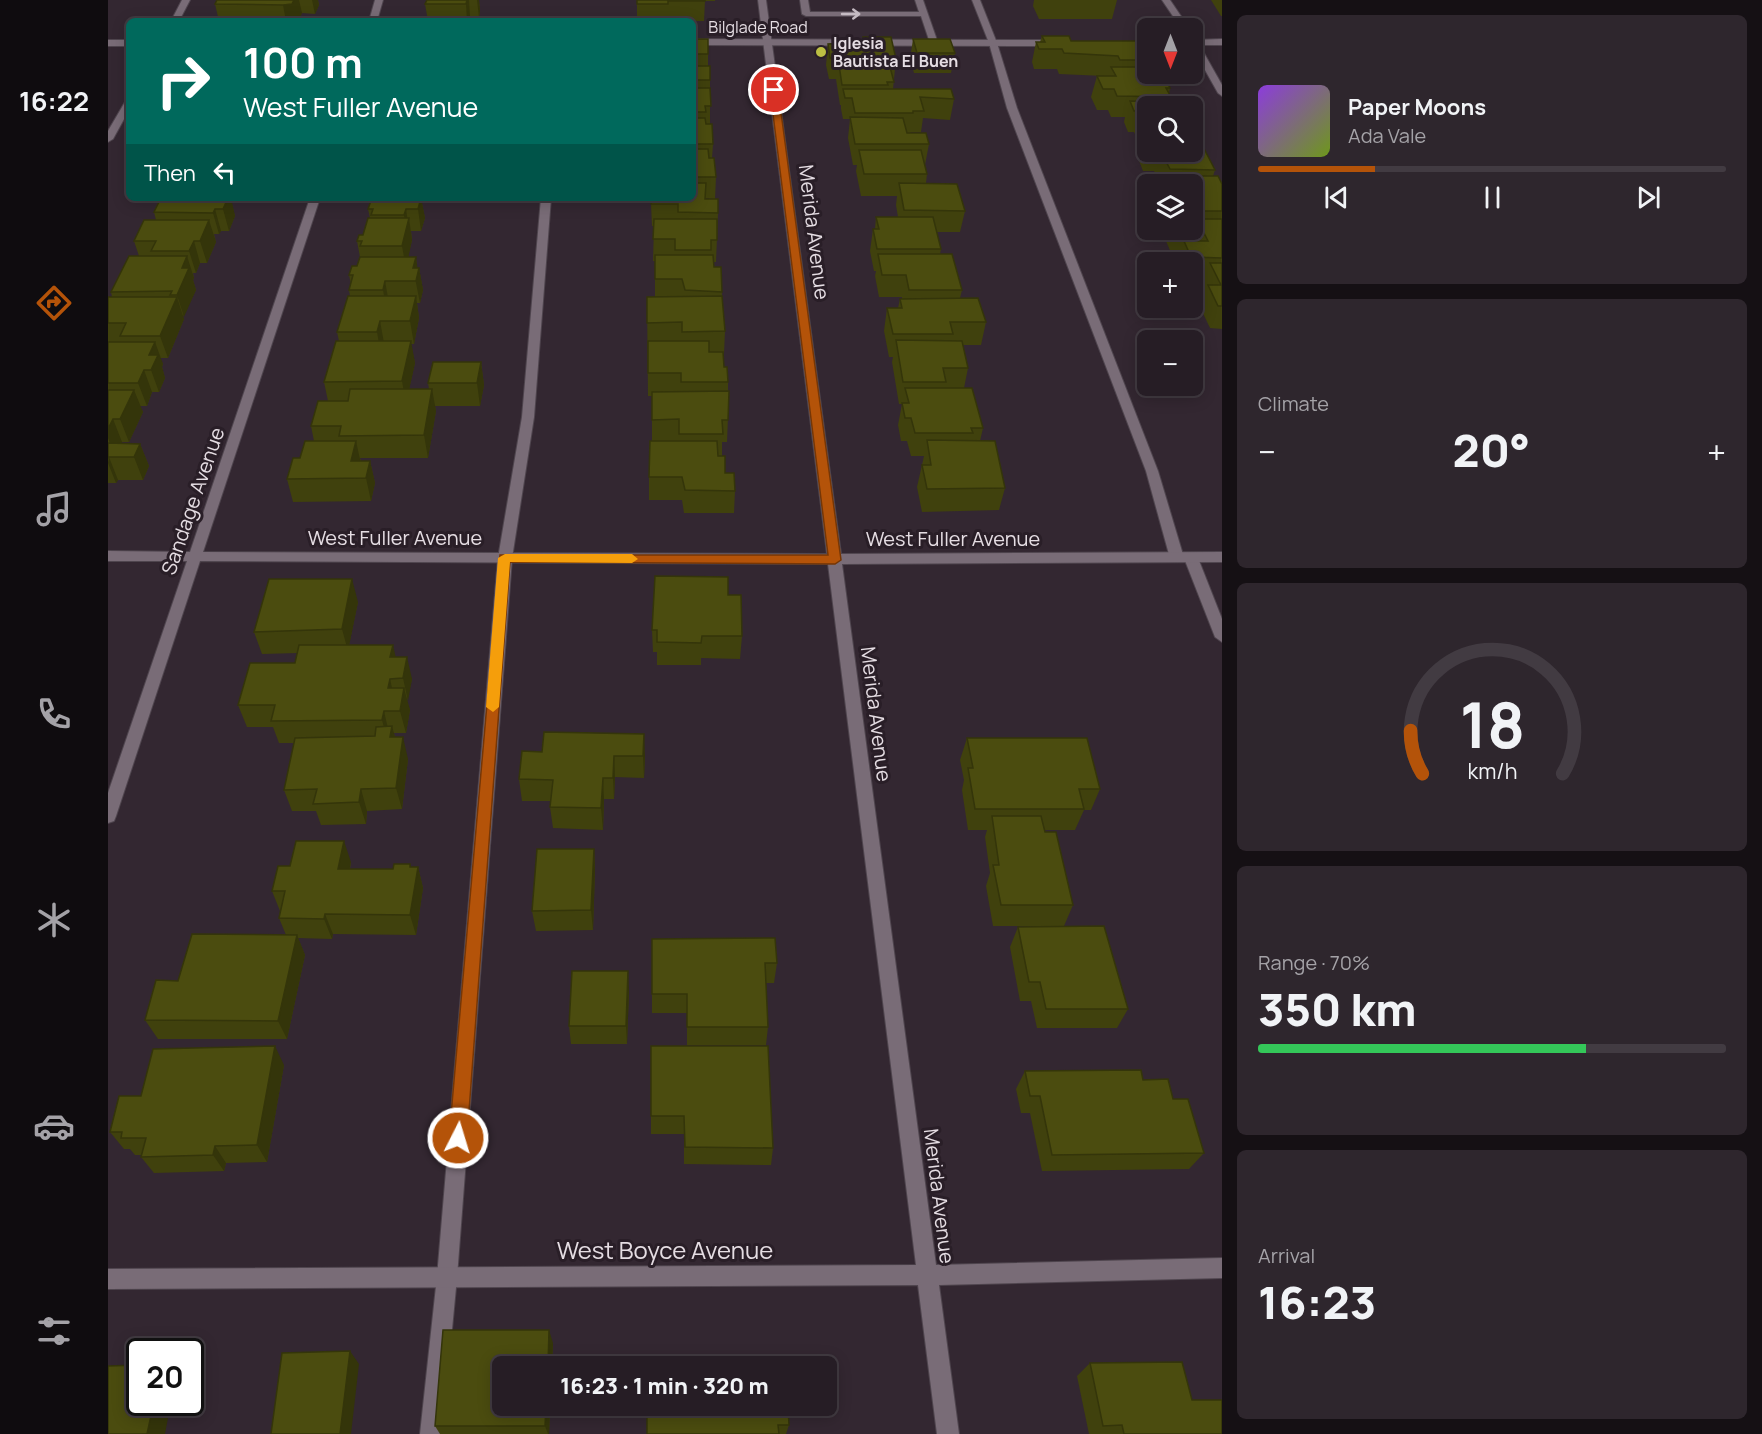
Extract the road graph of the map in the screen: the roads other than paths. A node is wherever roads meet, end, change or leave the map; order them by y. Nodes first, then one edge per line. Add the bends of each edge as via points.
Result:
1 (186, 0) edge
2 (379, 0) edge
3 (762, 0) edge
4 (804, 0) edge
5 (919, 0) edge
6 (976, 0) edge
7 (1166, 0) edge
8 (924, 14) junction
9 (177, 18) edge
10 (374, 18) edge
11 (1178, 18) edge
12 (1203, 41) edge
13 (696, 42) edge
14 (768, 42) junction
15 (934, 42) junction
16 (993, 42) junction
17 (1064, 42) edge
18 (1222, 42) edge
19 (108, 43) edge
20 (126, 43) edge
21 (1203, 59) edge
22 (1222, 93) edge
23 (126, 107) edge
24 (108, 139) edge
25 (314, 201) edge
26 (546, 201) edge
27 (108, 556) edge
28 (195, 557) junction
29 (1222, 557) edge
30 (505, 558) junction
31 (1184, 558) junction
32 (835, 560) junction
33 (1222, 637) edge
34 (108, 816) edge
35 (1222, 1268) edge
36 (928, 1275) junction
37 (447, 1277) junction
38 (108, 1279) edge
39 (431, 1434) edge
40 (948, 1434) edge

1 - 9 street
2 - 10 street
3 - 14 street, Merida Avenue
4 -> 8 street via 806,14
5 - 8 street
6 - 16 street
7 - 11 street
8 - 15 street
12 - 18 street
13 - 14 street, Bilglade Road
14 - 15 street, Bilglade Road
14 - 32 street, Merida Avenue
15 - 16 street, Bilglade Road
16 - 17 street, Bilglade Road
16 - 31 street via 1012,108
19 - 20 street
21 - 22 street
23 - 24 street
25 - 28 street, Sandage Avenue
26 - 30 street via 528,417
27 - 28 street, West Fuller Avenue
28 - 30 street, West Fuller Avenue
28 - 34 street, Sandage Avenue
29 - 31 street, West Fuller Avenue
30 - 32 street, West Fuller Avenue
30 - 37 street
31 - 32 street, West Fuller Avenue
31 - 33 street
32 - 36 street, Merida Avenue
35 - 36 street, West Boyce Avenue
36 - 37 street, West Boyce Avenue
36 - 40 street, Merida Avenue
37 - 38 street, West Boyce Avenue
37 - 39 street

